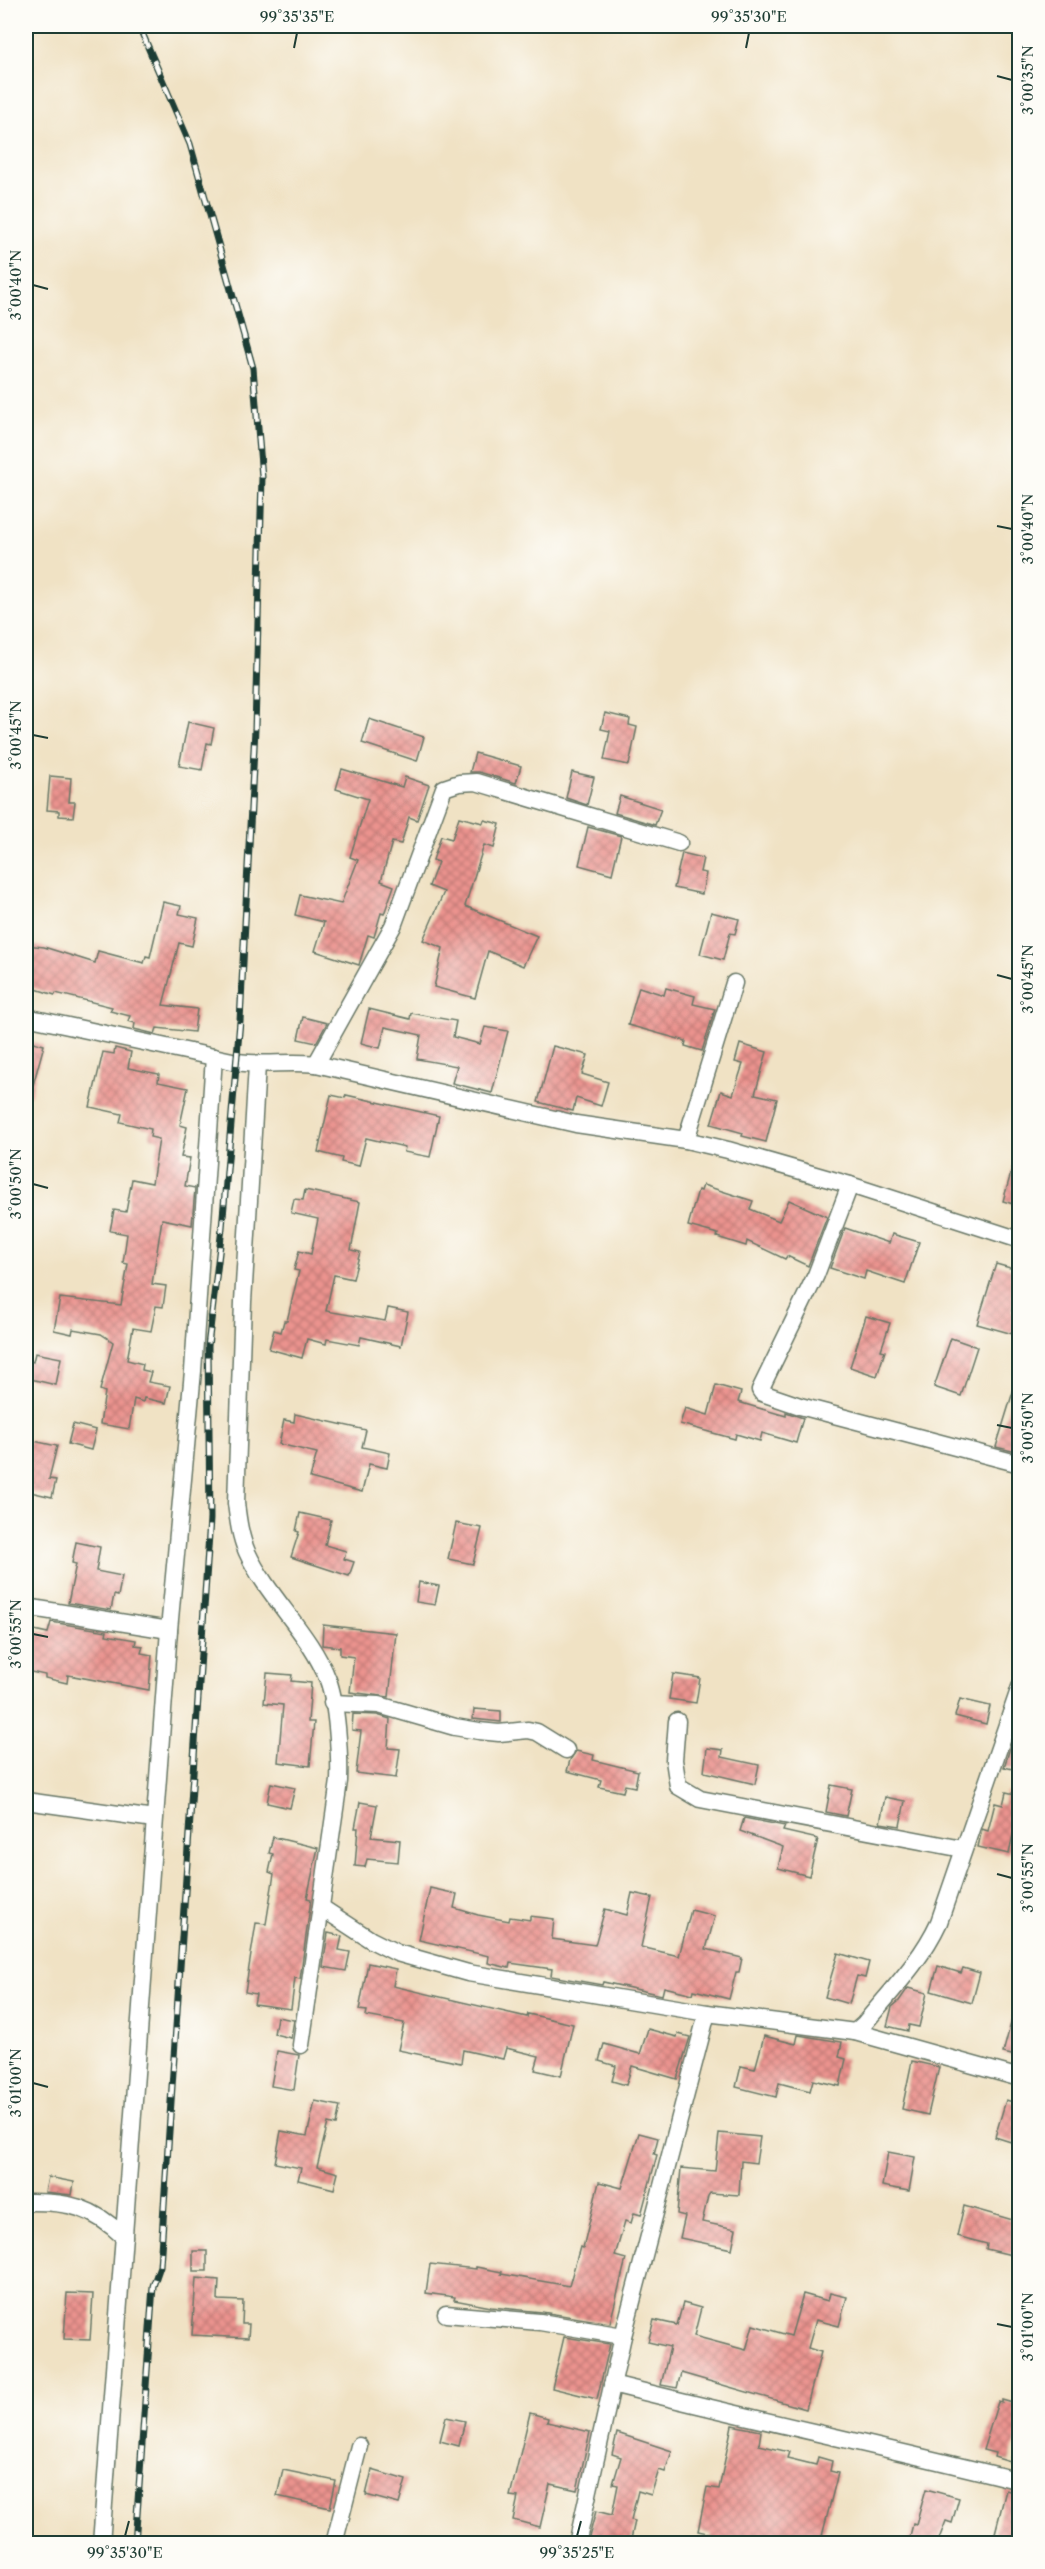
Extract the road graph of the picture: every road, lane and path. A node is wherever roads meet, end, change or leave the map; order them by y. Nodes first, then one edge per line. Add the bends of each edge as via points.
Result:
1 (679, 843) dead end
2 (734, 983) dead end
3 (26, 1017) edge
4 (214, 1057) junction
5 (316, 1064) junction
6 (257, 1065) junction
7 (686, 1140) junction
8 (850, 1185) junction
9 (1020, 1240) edge
10 (1020, 1464) edge
11 (26, 1607) edge
12 (169, 1630) junction
13 (1020, 1687) edge
14 (332, 1703) junction
15 (677, 1721) dead end
16 (567, 1750) dead end
17 (26, 1801) edge
18 (154, 1820) junction
19 (963, 1849) junction
20 (322, 1908) junction
21 (707, 2013) junction
22 (855, 2032) junction
23 (302, 2044) dead end
24 (1020, 2078) edge
25 (26, 2202) edge
26 (124, 2237) junction
27 (446, 2314) dead end
28 (623, 2336) junction
29 (612, 2384) junction
30 (359, 2446) dead end
31 (1020, 2481) edge
32 (101, 2544) edge
33 (334, 2544) edge
34 (577, 2544) edge

1 - 5 street via 476,782 444,788 393,926
2 - 7 street
3 - 4 street
4 - 6 street
4 - 12 street via 193,1371
5 - 6 street
5 - 7 street via 576,1124
6 - 14 street via 236,1503 247,1551 319,1661 329,1682
7 - 8 street
8 - 9 street
8 - 10 street via 816,1275 760,1390 800,1406
11 - 12 street
12 - 18 street
13 - 19 street
14 - 16 street via 380,1705 479,1731 528,1730
14 - 20 street via 339,1743 339,1781
15 - 19 street via 674,1760 678,1786 700,1799
17 - 18 street
18 - 26 street
19 - 22 street via 931,1940
20 - 21 street via 371,1940 432,1964
20 - 23 street
21 - 22 street
21 - 28 street
22 - 24 street
25 - 26 street via 63,2203 86,2209
26 - 32 street
27 - 28 street via 540,2322
28 - 29 street
29 - 31 street
29 - 34 street
30 - 33 street

